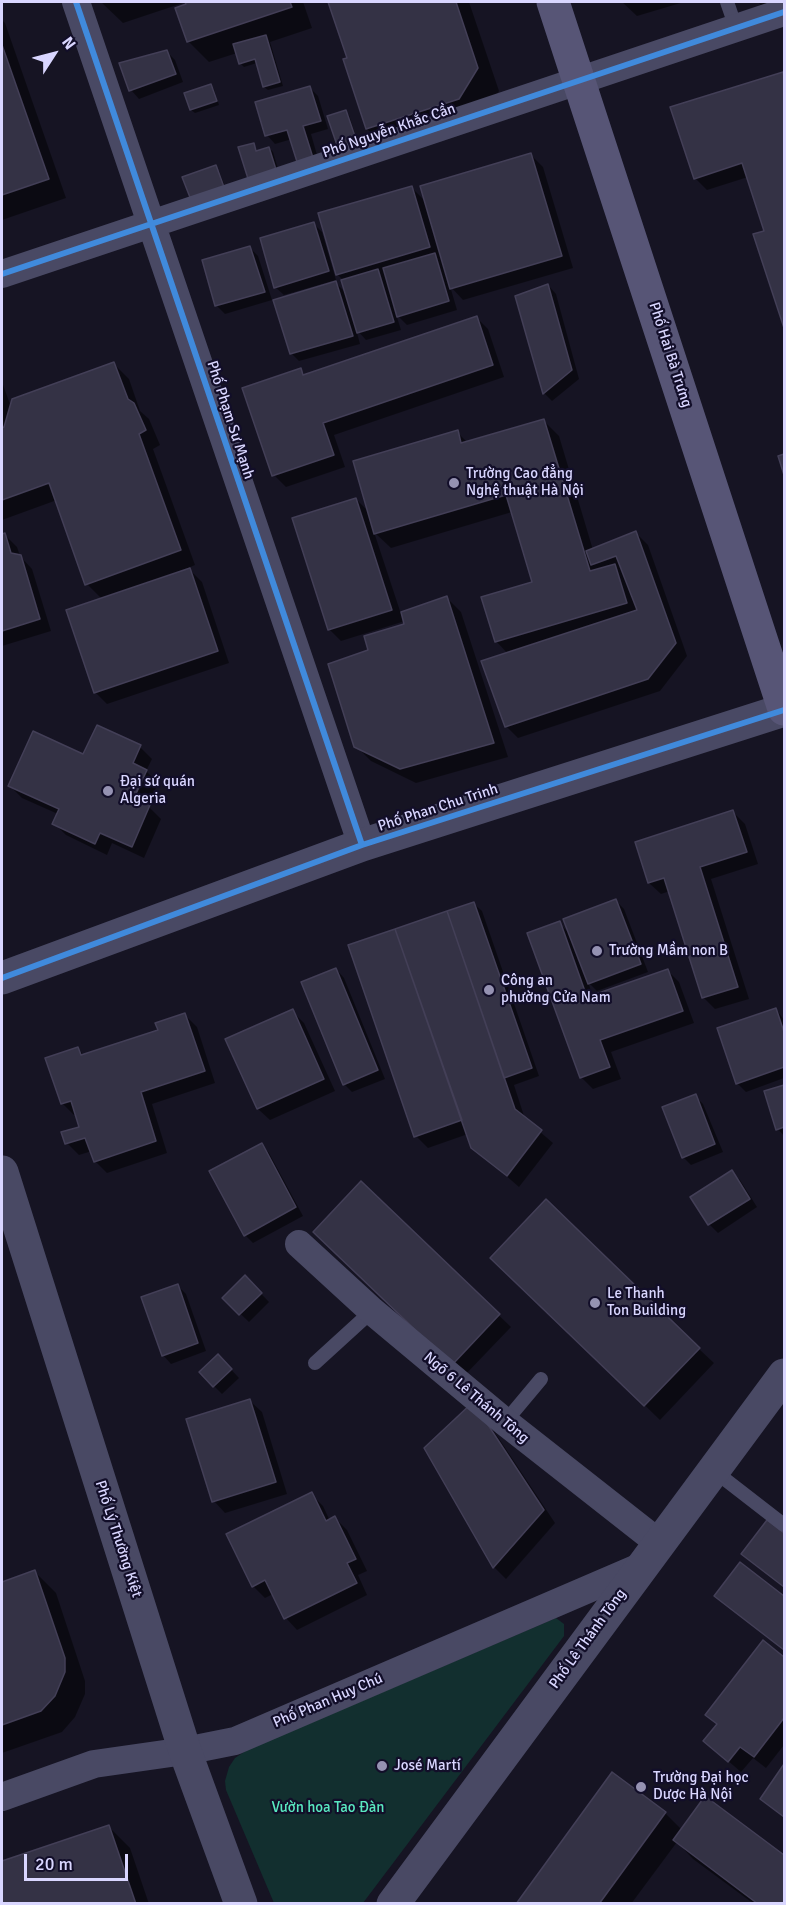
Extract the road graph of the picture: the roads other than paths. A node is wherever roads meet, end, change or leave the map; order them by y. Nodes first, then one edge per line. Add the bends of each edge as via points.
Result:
1 (76, 2) edge
2 (553, 2) edge
3 (727, 2) edge
4 (784, 12) edge
5 (736, 28) junction
6 (580, 80) junction
7 (152, 223) junction
8 (2, 274) edge
9 (784, 710) edge
10 (362, 845) junction
11 (2, 978) edge
12 (2, 1172) edge
13 (299, 1244) dead end
14 (372, 1311) junction
15 (315, 1363) dead end
16 (784, 1375) edge
17 (541, 1379) dead end
18 (504, 1422) junction
19 (713, 1470) junction
20 (784, 1525) edge
21 (650, 1555) junction
22 (185, 1751) junction
23 (2, 1797) edge
24 (240, 1904) edge
25 (393, 1904) edge

1 - 7 street, Phố Phạm Sư Mạnh
2 - 6 main road, Phố Hai Bà Trưng
3 - 5 lane
4 - 5 street, Phố Nguyễn Khắc Cần
5 - 6 street, Phố Nguyễn Khắc Cần
6 - 7 street, Phố Nguyễn Khắc Cần
6 - 9 main road, Phố Hai Bà Trưng
7 - 8 street, Phố Nguyễn Khắc Cần
7 - 10 street, Phố Phạm Sư Mạnh
9 - 10 street, Phố Phan Chu Trinh
10 - 11 street, Phố Phan Chu Trinh
12 - 22 street, Phố Lý Thường Kiệt
13 - 14 street, Ngõ 6 Lê Thánh Tông
14 - 15 lane
14 - 18 street, Ngõ 6 Lê Thánh Tông
16 - 19 street, Phố Lê Thánh Tông
17 - 18 lane
18 - 21 street, Ngõ 6 Lê Thánh Tông
19 - 20 lane
19 - 21 street, Phố Lê Thánh Tông
21 - 22 street, Phố Phan Huy Chú via 235,1741
21 - 25 street, Phố Lê Thánh Tông
22 - 23 street, Phố Phan Huy Chú via 94,1764
22 - 24 street, Phố Lý Thường Kiệt

